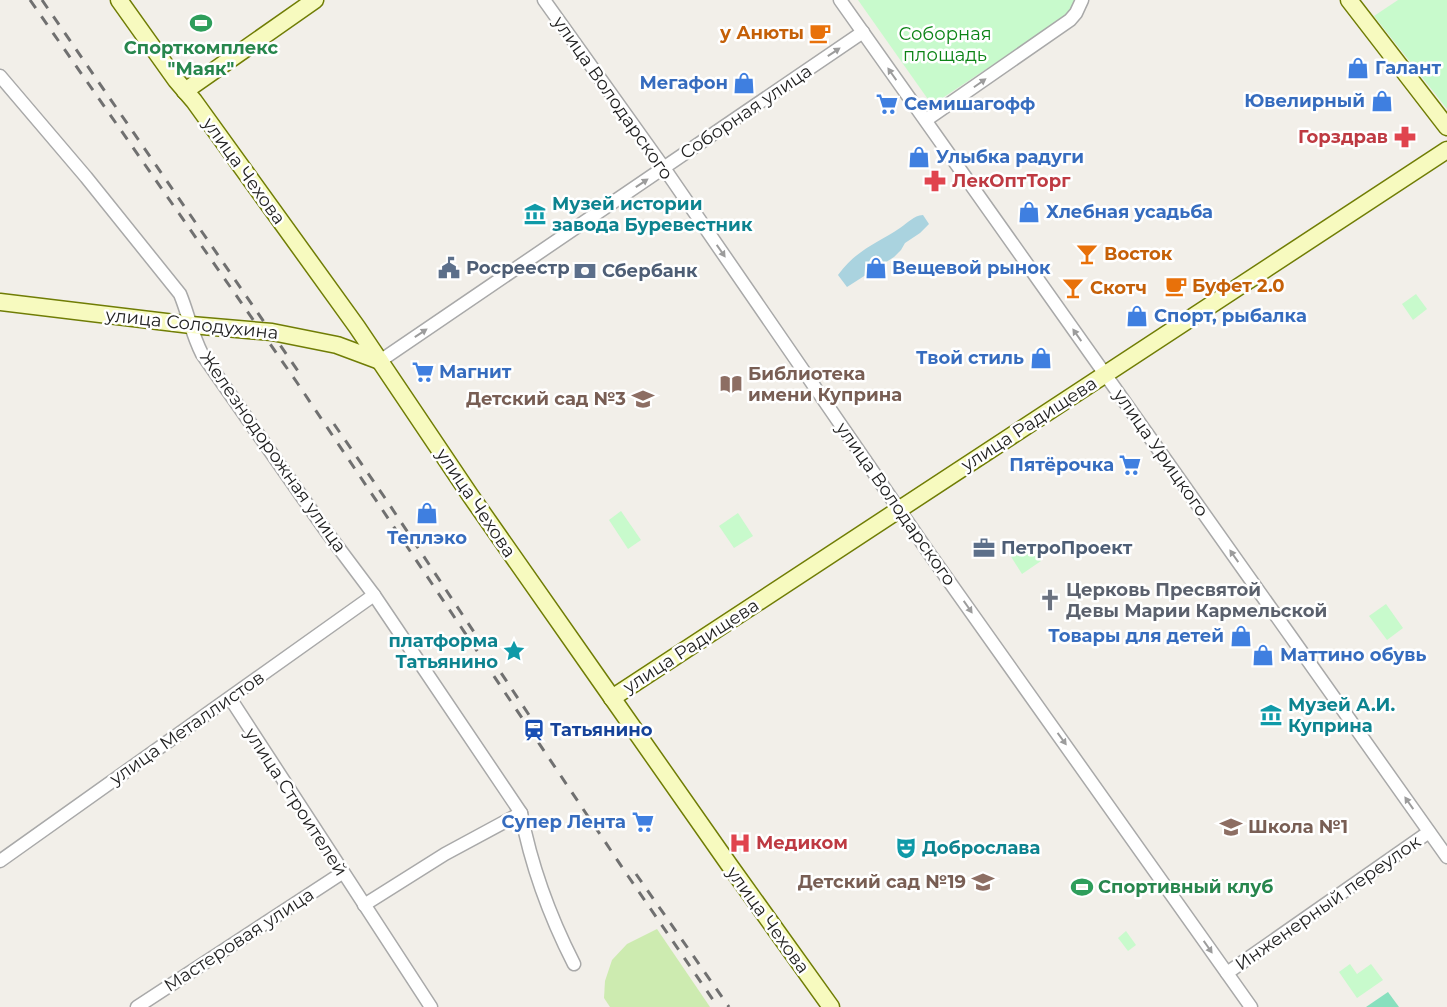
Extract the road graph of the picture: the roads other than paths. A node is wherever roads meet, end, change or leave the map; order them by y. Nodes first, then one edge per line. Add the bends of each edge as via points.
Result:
1 (119, 0) edge
2 (315, 0) edge
3 (544, 0) edge
4 (840, 0) edge
5 (1082, 0) edge
6 (1349, 0) edge
7 (863, 32) junction
8 (0, 76) edge
9 (185, 90) junction
10 (926, 120) junction
11 (1447, 127) edge
12 (1447, 150) edge
13 (664, 168) junction
14 (0, 302) edge
15 (191, 325) junction
16 (357, 327) junction
17 (337, 345) junction
18 (380, 361) junction
19 (1106, 374) junction
20 (900, 510) junction
21 (374, 596) junction
22 (230, 698) junction
23 (612, 698) junction
24 (521, 813) junction
25 (1429, 832) junction
26 (1447, 857) edge
27 (0, 861) edge
28 (342, 873) junction
29 (364, 905) junction
30 (574, 964) dead end
31 (1227, 973) junction
32 (137, 1007) edge
33 (431, 1007) edge
34 (831, 1007) edge
35 (1251, 1007) edge

1 - 9 street, улица Чехова
2 - 9 street
3 - 13 street, улица Володарского
4 - 7 street, улица Урицкого
10 -> 5 street via 1070,20
6 - 11 street
10 -> 7 street, улица Урицкого
13 -> 7 street, Соборная улица
8 - 15 street, Железнодорожная улица via 180,294
9 - 16 street, улица Чехова
19 -> 10 street, улица Урицкого
12 - 19 street, улица Радищева
18 -> 13 street, Соборная улица
13 -> 20 street, улица Володарского
14 - 15 street, улица Солодухина
15 - 17 street, улица Солодухина via 272,332
15 - 21 street, Железнодорожная улица via 202,354
16 - 17 street via 351,340
16 - 18 street, улица Чехова
17 - 18 street, улица Солодухина
18 - 23 street, улица Чехова
19 - 20 street, улица Радищева
25 -> 19 street, улица Урицкого
20 - 23 street, улица Радищева
20 -> 31 street, улица Володарского
21 - 22 street, улица Металлистов
21 - 24 street, Железнодорожная улица
22 - 27 street, улица Металлистов
22 - 28 street, улица Строителей
23 - 34 street, улица Чехова
24 - 29 street via 444,854
24 - 30 street, Железнодорожная улица via 527,843 550,910
25 - 26 street, улица Урицкого
25 - 31 street, Инженерный переулок
28 - 29 street, улица Строителей
28 - 32 street, Мастеровая улица
29 - 33 street
31 - 35 street, улица Володарского

